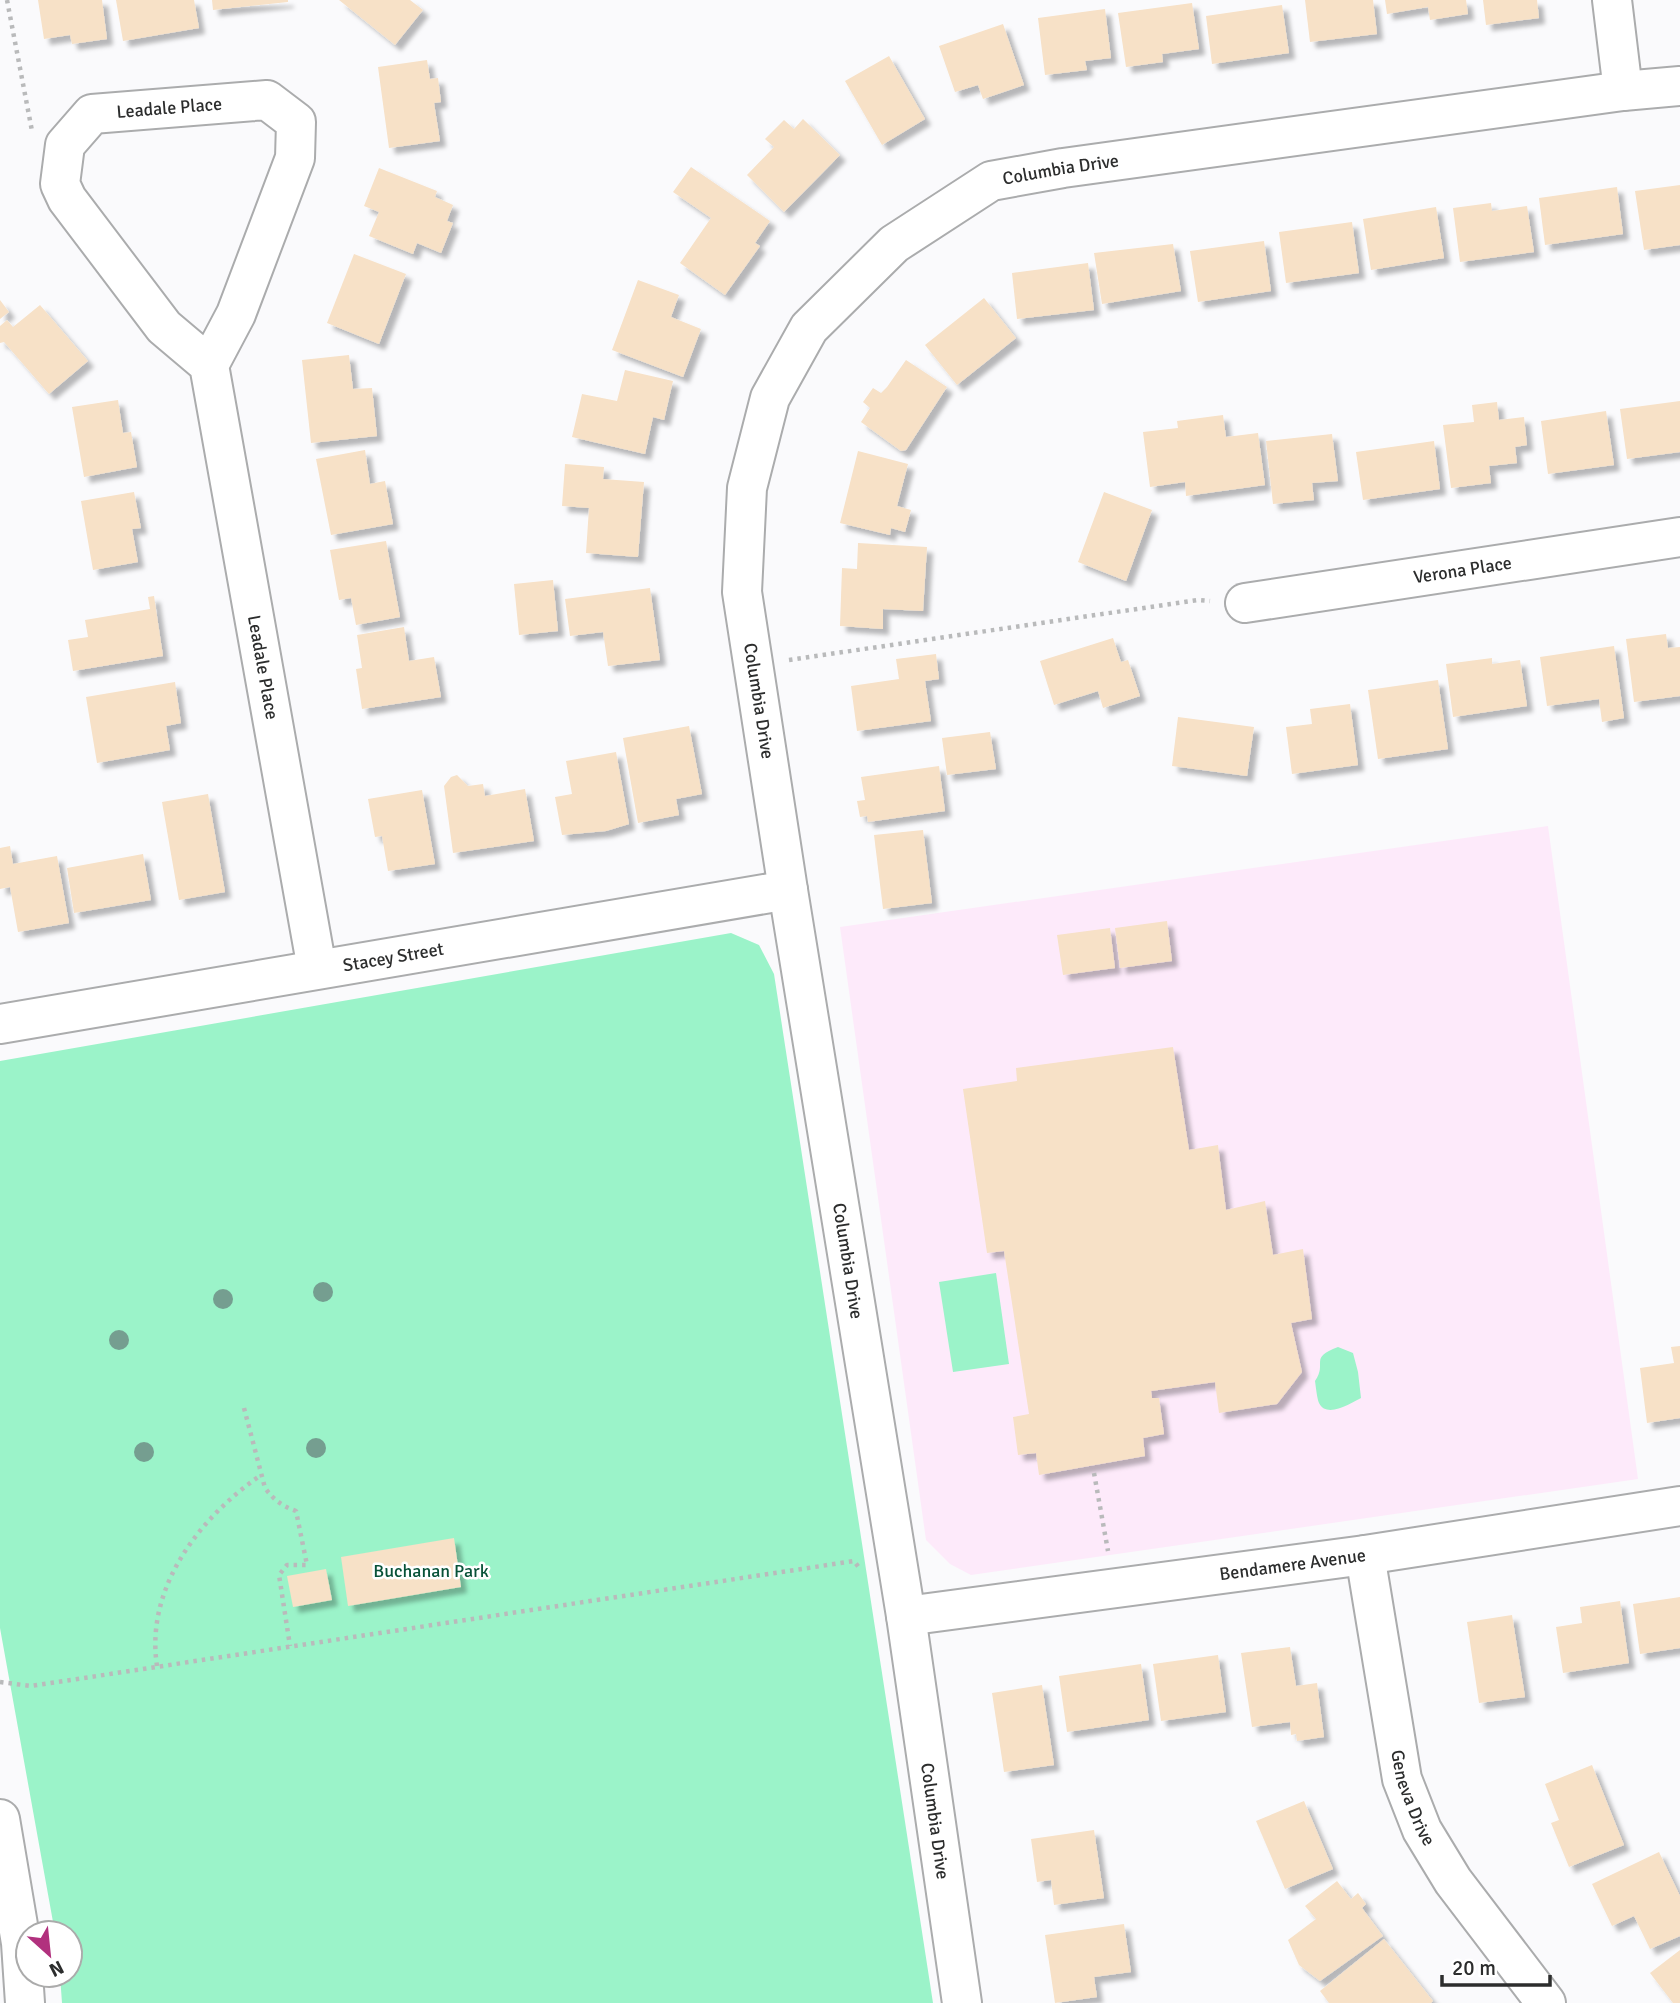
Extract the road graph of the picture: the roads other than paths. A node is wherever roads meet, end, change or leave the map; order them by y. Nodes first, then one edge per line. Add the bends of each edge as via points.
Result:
1 (1612, 0) edge
2 (1680, 86) edge
3 (1623, 91) junction
4 (209, 365) junction
5 (1680, 537) edge
6 (1245, 603) road end
7 (788, 890) junction
8 (317, 969) junction
9 (0, 1024) edge
10 (1680, 1506) edge
11 (1365, 1555) junction
12 (906, 1616) junction
13 (0, 1819) edge
14 (25, 2003) edge
15 (962, 2003) edge
16 (1546, 2003) edge

1 - 3 street
2 - 3 street, Columbia Drive
3 - 7 street, Columbia Drive via 991,181 894,244 809,328 770,398 747,488 742,592
4 - 4 street, Leadale Place via 236,314 295,158 296,122 267,100 92,114 65,145 60,184 163,327
4 - 8 street, Leadale Place
5 - 6 street, Verona Place
7 - 8 street, Stacey Street
7 - 12 street, Columbia Drive
8 - 9 street, Stacey Street
10 - 11 street, Bendamere Avenue
11 - 12 street, Bendamere Avenue
11 - 16 street, Geneva Drive via 1402,1779 1422,1830 1453,1881
12 - 15 street, Columbia Drive
13 - 14 street via 21,1943

